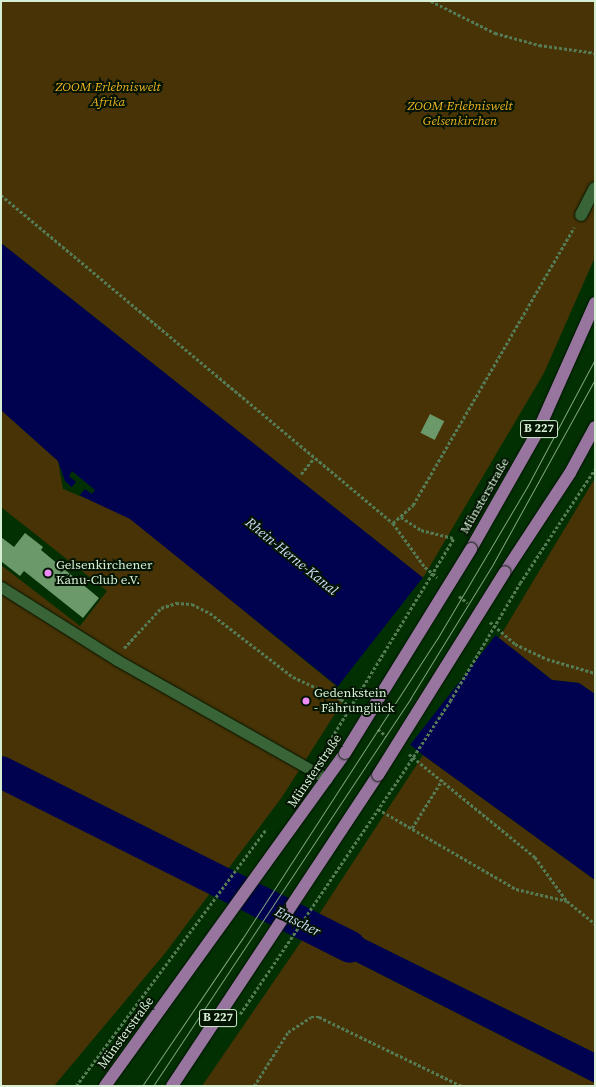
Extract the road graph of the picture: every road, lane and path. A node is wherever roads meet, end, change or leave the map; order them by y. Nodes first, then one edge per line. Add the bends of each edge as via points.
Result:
1 (431, 1) edge
2 (595, 53) edge
3 (595, 188) edge
4 (1, 195) edge
5 (581, 215) joint
6 (595, 303) edge
7 (595, 427) edge
8 (313, 459) junction
9 (595, 469) edge
10 (301, 474) dead end
11 (401, 517) junction
12 (1, 587) edge
13 (329, 742) dead end
14 (327, 779) junction
15 (442, 780) dead end
16 (378, 808) junction
17 (412, 828) junction
18 (266, 829) dead end
19 (567, 901) dead end
20 (281, 957) dead end
21 (76, 1086) edge
22 (105, 1086) edge
23 (172, 1086) edge
24 (254, 1086) edge
25 (462, 1086) edge

1 - 2 path via 495,33 539,45
3 - 5 street
4 - 8 path
5 - 11 path via 413,505
6 - 14 main road, Münsterstraße / B 227, bridge via 538,431 471,549
7 - 23 main road, B 227, bridge via 570,473 378,775 265,950
8 - 10 path
8 - 11 path via 393,523
9 - 16 path, bridge via 520,583 450,701
11 - 13 path, bridge via 421,530 454,538
12 - 14 lane via 117,660
14 - 22 main road, Münsterstraße / B 227
15 - 17 path
16 - 17 path
16 - 20 path
17 - 19 path via 516,889
18 - 21 path
24 - 25 path via 288,1032 311,1017 319,1017

